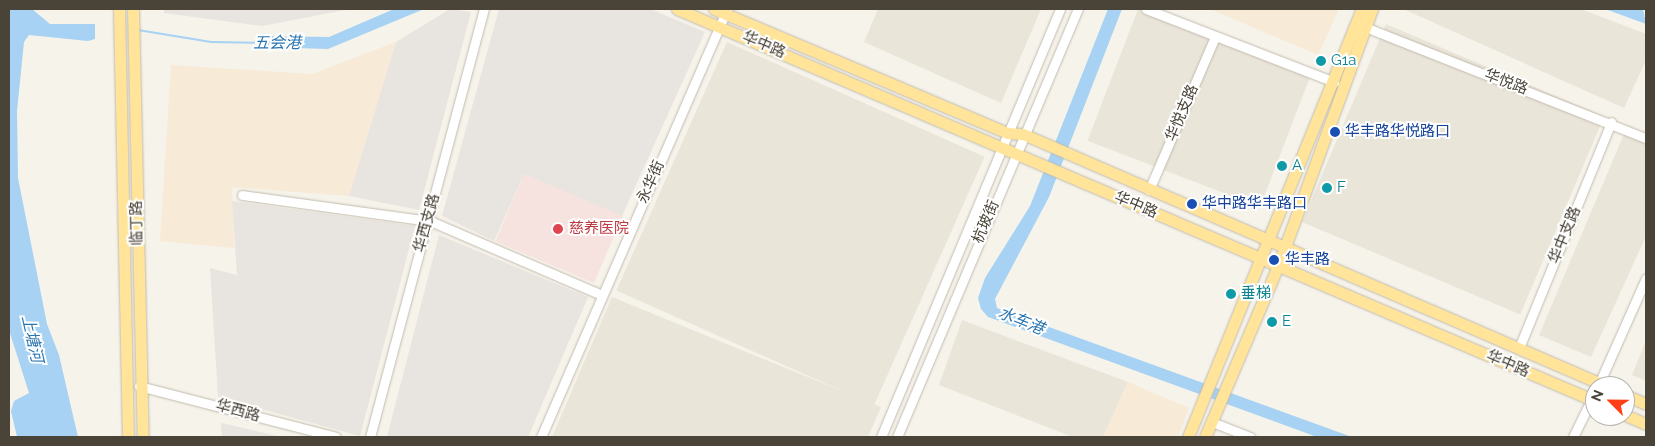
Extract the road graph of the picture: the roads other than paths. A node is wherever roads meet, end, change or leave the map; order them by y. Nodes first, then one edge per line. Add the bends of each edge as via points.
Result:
1 (119, 9) edge
2 (133, 9) edge
3 (484, 9) edge
4 (677, 9) edge
5 (1060, 9) edge
6 (1078, 9) edge
7 (1146, 9) edge
8 (1362, 9) edge
9 (1372, 9) edge
10 (722, 10) edge
11 (720, 26) junction
12 (1365, 27) junction
13 (1215, 37) junction
14 (1334, 82) junction
15 (1611, 122) junction
16 (1007, 133) junction
17 (1023, 134) junction
18 (1646, 138) edge
19 (1001, 147) junction
20 (1015, 153) junction
21 (1150, 190) junction
22 (242, 195) dead end
23 (428, 221) junction
24 (1270, 243) junction
25 (1283, 248) junction
26 (1263, 259) junction
27 (1278, 266) junction
28 (1646, 278) edge
29 (602, 295) junction
30 (1519, 348) junction
31 (1604, 376) edge
32 (1585, 384) edge
33 (139, 386) junction
34 (1585, 386) edge
35 (1585, 416) edge
36 (1212, 422) junction
37 (128, 437) edge
38 (143, 437) edge
39 (336, 437) edge
40 (370, 437) edge
41 (540, 437) edge
42 (880, 437) edge
43 (897, 437) edge
44 (1188, 437) edge
45 (1205, 437) edge
46 (1250, 437) edge
47 (1574, 437) edge

1 - 37 main road, 临丁路
2 - 33 main road, 临丁路
3 - 23 street, 华西支路
4 - 11 main road, 华中路
5 - 16 street, 杭玻街
6 - 17 street, 杭玻街
7 - 13 street
8 - 14 main road
9 - 12 main road
10 - 11 street, 永华街
10 - 16 main road, 华中路
11 - 19 main road, 华中路
11 - 29 street, 永华街
12 - 15 street, 华悦路
12 - 25 main road
13 - 14 street
13 - 21 street, 华悦支路
14 - 24 main road
15 - 18 street, 华悦路
15 - 30 street, 华中支路
16 - 17 main road, 华中路
16 - 19 street, 杭玻街
17 - 20 street, 杭玻街
17 - 21 main road, 华中路
19 - 20 main road, 华中路
19 - 42 street, 杭玻街
20 - 26 main road, 华中路
20 - 43 street, 杭玻街
21 - 24 main road, 华中路
22 - 23 street
23 - 29 street
23 - 40 street, 华西支路
24 - 25 main road, 华中路
24 - 26 main road
25 - 27 main road
25 - 30 main road, 华中路
26 - 27 main road, 华中路
26 - 44 main road
27 - 34 main road, 华中路
27 - 36 main road
28 - 31 street
29 - 41 street, 永华街
30 - 32 main road, 华中路
33 - 38 main road, 临丁路
33 - 39 street, 华西路
35 - 47 street
36 - 45 main road
36 - 46 street

